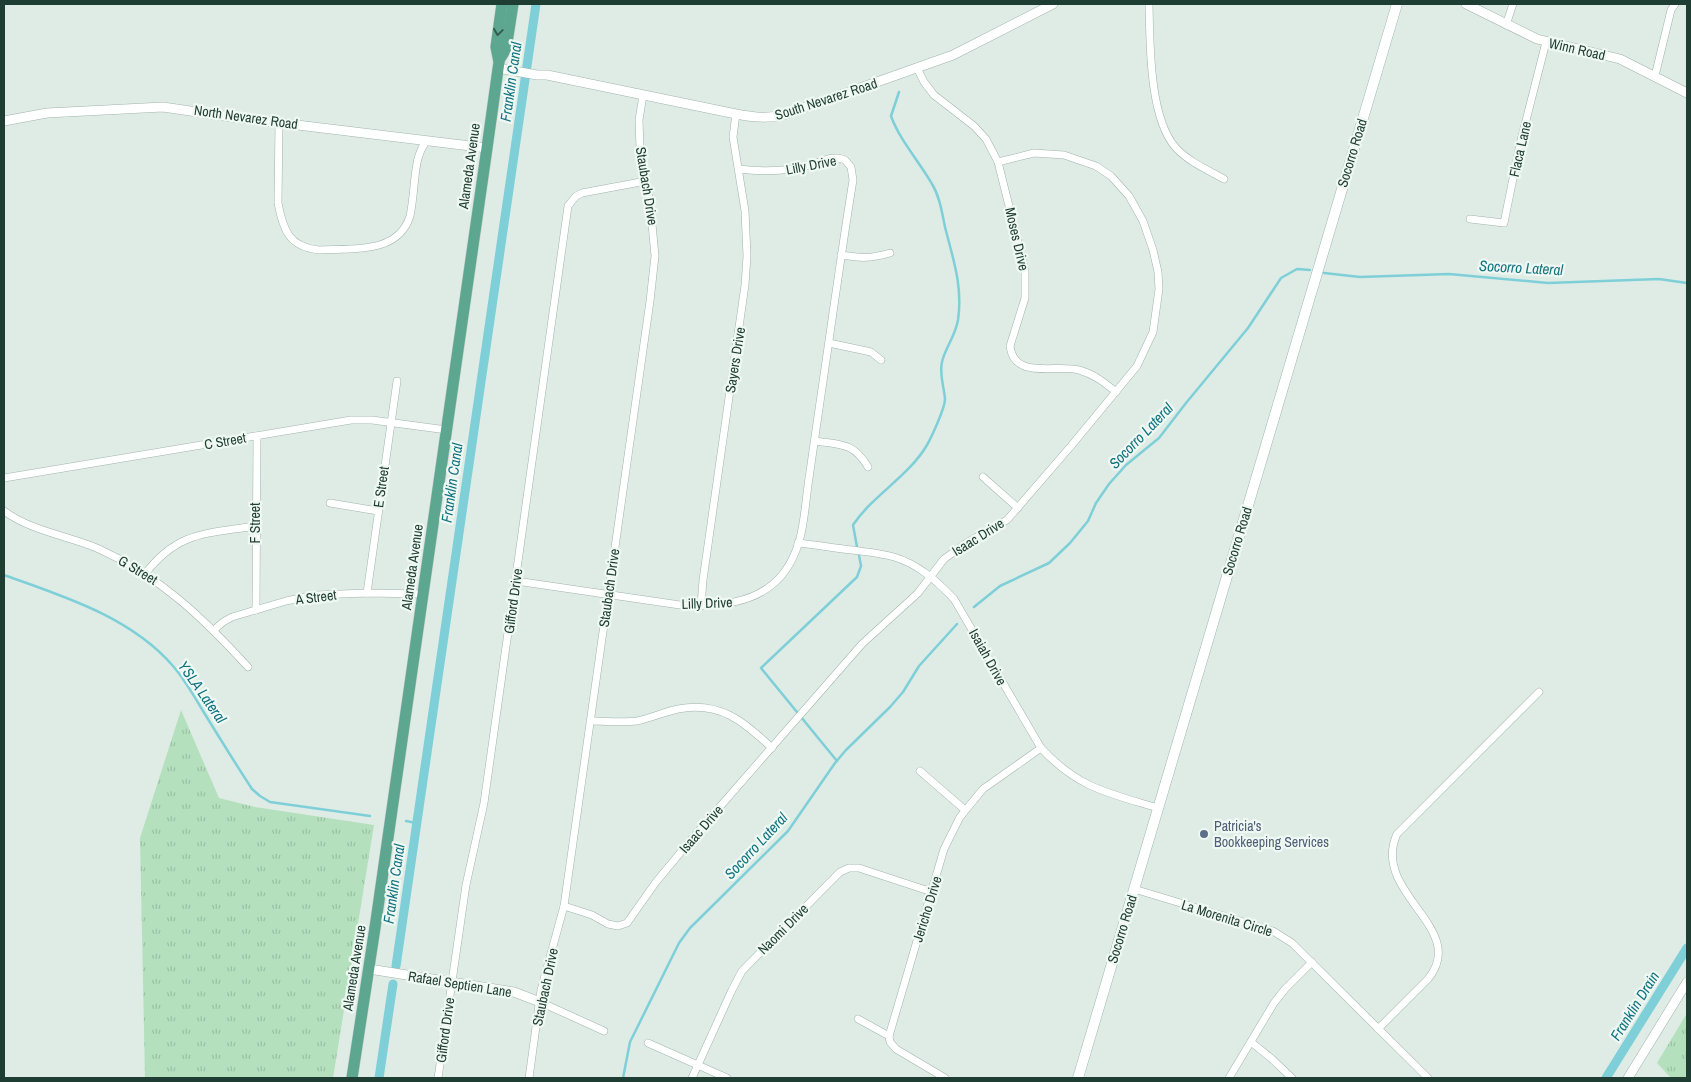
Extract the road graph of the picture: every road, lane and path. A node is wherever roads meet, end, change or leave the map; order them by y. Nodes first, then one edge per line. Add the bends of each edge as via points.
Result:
1 (502, 4) edge
2 (513, 4) edge
3 (1053, 4) edge
4 (1149, 4) edge
5 (1397, 4) edge
6 (1466, 4) edge
7 (1513, 4) edge
8 (1675, 4) edge
9 (1506, 25) junction
10 (1546, 42) junction
11 (502, 66) junction
12 (918, 68) junction
13 (1655, 76) junction
14 (1687, 93) edge
15 (643, 94) junction
16 (736, 114) junction
17 (4, 121) edge
18 (279, 123) junction
19 (426, 141) junction
20 (487, 148) junction
21 (998, 162) junction
22 (739, 169) junction
23 (1224, 179) dead end
24 (646, 181) junction
25 (1470, 219) dead end
26 (890, 253) dead end
27 (840, 255) junction
28 (829, 343) junction
29 (881, 360) dead end
30 (397, 381) dead end
31 (1116, 392) junction
32 (391, 423) junction
33 (447, 430) junction
34 (257, 436) junction
35 (815, 441) junction
36 (868, 467) dead end
37 (983, 477) dead end
38 (4, 478) edge
39 (330, 503) dead end
40 (1018, 508) junction
41 (4, 511) edge
42 (378, 511) junction
43 (255, 526) junction
44 (798, 543) junction
45 (145, 574) junction
46 (930, 577) junction
47 (516, 581) junction
48 (367, 593) junction
49 (424, 594) junction
50 (608, 595) junction
51 (701, 606) junction
52 (256, 610) junction
53 (214, 630) junction
54 (248, 667) dead end
55 (1539, 692) dead end
56 (591, 721) junction
57 (772, 748) junction
58 (1041, 748) junction
59 (920, 771) dead end
60 (1158, 808) junction
61 (965, 810) junction
62 (1134, 889) junction
63 (932, 892) junction
64 (564, 906) junction
65 (1312, 962) junction
66 (369, 968) junction
67 (452, 981) junction
68 (1687, 982) edge
69 (540, 1002) junction
70 (858, 1019) dead end
71 (1378, 1029) junction
72 (604, 1031) dead end
73 (889, 1036) junction
74 (1251, 1042) junction
75 (648, 1043) dead end
76 (698, 1065) junction
77 (352, 1078) edge
78 (438, 1078) edge
79 (529, 1078) edge
80 (692, 1078) edge
81 (727, 1078) edge
82 (945, 1078) edge
83 (1078, 1078) edge
84 (1229, 1078) edge
85 (1292, 1078) edge
86 (1428, 1078) edge
87 (1628, 1078) edge

1 -> 11 main road, Alameda Avenue via 496,47
2 - 11 main road, Alameda Avenue
3 - 12 street, South Nevarez Road via 966,50
4 - 23 street via 1154,93 1168,138 1186,157
5 - 60 main road, Socorro Road
6 - 9 street, Winn Road
7 - 9 street
8 - 13 street
9 - 10 street, Winn Road
10 - 13 street, Winn Road via 1620,59
10 - 25 street, Flaca Lane via 1504,223
11 - 15 street, South Nevarez Road via 534,75 547,74
11 - 20 main road, Alameda Avenue
12 - 16 street, South Nevarez Road via 784,115 756,118
12 - 21 street, Moses Drive via 934,95 986,139
13 - 14 street, Winn Road
15 - 16 street, South Nevarez Road
15 - 24 street, Staubach Drive via 639,127
16 - 22 street, Sayers Drive via 733,137
17 - 18 street, North Nevarez Road via 47,113 163,107
18 - 19 street, North Nevarez Road
18 - 19 street via 278,203 285,231 297,244 319,250 379,246 401,233 410,217 418,154
19 - 20 street, North Nevarez Road
20 - 33 main road, Alameda Avenue
21 - 31 street, Moses Drive via 1025,270 1025,298 1010,346 1014,360 1023,367 1080,370 1098,378
21 - 31 street, Isaac Drive via 1034,153 1064,155 1090,163 1111,176 1129,196 1143,221 1158,272 1158,306 1147,347 1134,371
22 - 27 street, Lilly Drive via 773,172 834,158 845,160 851,167 853,180
22 - 51 street, Sayers Drive via 745,211 746,285
24 - 47 street, Gifford Drive via 582,192 568,206
24 - 50 street, Staubach Drive via 655,256
26 - 27 street via 874,258
27 - 28 street, Lilly Drive
28 - 29 street via 871,352
28 - 35 street, Lilly Drive
30 - 32 street, E Street
31 - 40 street, Isaac Drive
32 - 33 street, C Street
32 - 34 street, C Street via 351,420
32 - 42 street, E Street
33 - 49 main road, Alameda Avenue
34 - 38 street, C Street
34 - 43 street, F Street
35 - 36 street via 855,450
35 - 44 street, Lilly Drive
37 - 40 street
39 - 42 street
40 - 46 street, Isaac Drive via 1007,520 954,551
41 - 45 street, G Street via 20,521 98,549
42 - 48 street, E Street
43 - 45 street via 186,539 160,556
43 - 52 street, F Street
44 - 46 street, Isaiah Drive via 894,557
44 - 51 street, Lilly Drive via 792,561 767,588 743,601
45 - 53 street, G Street via 188,605
46 - 57 street, Isaac Drive via 918,593 867,639
46 - 58 street, Isaiah Drive via 954,598
47 - 50 street, Lilly Drive
47 - 67 street, Gifford Drive via 484,803 467,879
48 - 49 street, A Street
48 - 52 street, A Street via 306,596
49 - 66 main road, Alameda Avenue
50 - 51 street, Lilly Drive
50 - 56 street, Staubach Drive
52 - 53 street, A Street via 228,619
53 - 54 street, G Street
55 - 71 street via 1397,834 1392,845 1393,870 1432,929 1438,959 1434,971
56 - 57 street via 636,721 676,709 705,708 732,715
56 - 64 street, Staubach Drive
57 - 64 street, Isaac Drive via 656,882 627,923 614,926
58 - 60 street, Isaiah Drive via 1064,771 1091,787
58 - 61 street, Jericho Drive via 983,789
59 - 61 street
60 - 62 main road, Socorro Road
61 - 63 street, Jericho Drive via 950,834
62 - 65 street, La Morenita Circle via 1273,931
62 - 83 main road, Socorro Road
63 - 73 street, Jericho Drive
63 - 76 street, Naomi Drive via 859,868 840,872 742,971
64 - 69 street, Staubach Drive
65 - 71 street, La Morenita Circle
65 - 74 street via 1284,989
66 - 67 street, Rafael Septien Lane
66 - 77 main road, Alameda Avenue
67 - 69 street, Rafael Septien Lane via 514,992
67 - 78 street, Gifford Drive
68 - 87 street
69 - 72 street, Rafael Septien Lane
69 - 79 street, Staubach Drive
70 - 73 street
71 - 86 street, La Morenita Circle
73 - 82 street via 896,1049
74 - 84 street
74 - 85 street
75 - 76 street
76 - 80 street, Naomi Drive
76 - 81 street

